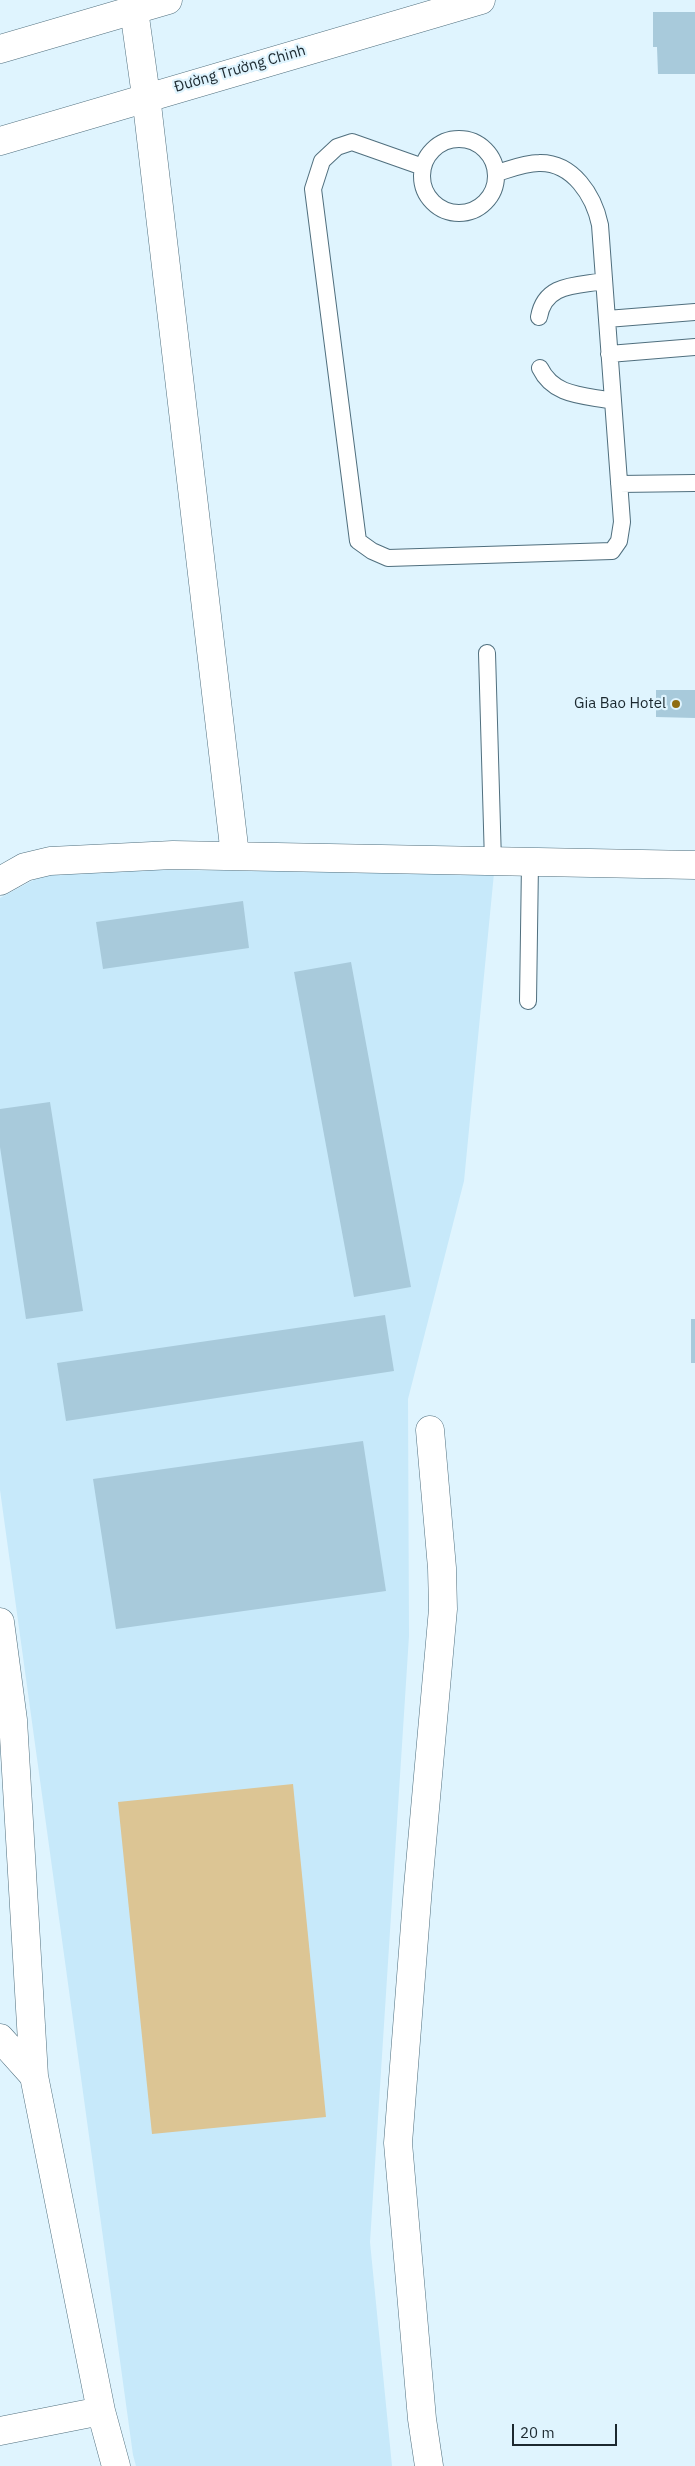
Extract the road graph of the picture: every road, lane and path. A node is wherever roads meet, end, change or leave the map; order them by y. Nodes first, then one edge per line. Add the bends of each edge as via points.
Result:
1 (168, 0) edge
2 (481, 0) edge
3 (134, 10) junction
4 (0, 50) edge
5 (146, 96) junction
6 (0, 141) edge
7 (423, 167) junction
8 (497, 173) junction
9 (604, 281) junction
10 (695, 312) edge
11 (539, 317) dead end
12 (607, 319) junction
13 (695, 347) edge
14 (609, 354) junction
15 (540, 368) dead end
16 (613, 401) junction
17 (695, 483) edge
18 (619, 484) junction
19 (488, 653) dead end
20 (235, 855) junction
21 (493, 862) junction
22 (530, 863) junction
23 (695, 865) edge
24 (0, 881) edge
25 (528, 1001) dead end
26 (430, 1430) dead end
27 (0, 1622) edge
28 (0, 2038) edge
29 (34, 2076) junction
30 (101, 2411) junction
31 (0, 2431) edge
32 (116, 2466) edge
33 (429, 2466) edge

1 - 3 street
2 - 5 street, Đường Trường Chinh
3 - 4 street
3 - 5 street
5 - 6 street, Đường Trường Chinh
5 - 20 street
7 - 8 lane via 428,154 439,144 453,139 468,139 491,156
7 - 8 lane via 422,182 428,196 437,206 451,212 465,213 479,208 490,198
7 - 18 lane via 352,142 337,147 322,161 313,188 358,540 388,558 612,550 619,540 622,522
8 - 9 lane via 538,162 556,165 577,180 596,207
9 - 11 lane via 556,290 546,298
9 - 12 lane
10 - 12 lane
12 - 14 lane
13 - 14 lane
14 - 16 lane
15 - 16 lane via 545,378 561,390
16 - 18 lane
17 - 18 lane
19 - 21 lane
20 - 21 street
20 - 24 street via 50,861 25,868
21 - 22 street
22 - 23 street
22 - 25 lane
26 - 33 street via 443,1609 398,2143
27 - 29 street via 13,1720
28 - 29 street
29 - 30 street
30 - 31 street
30 - 32 street

